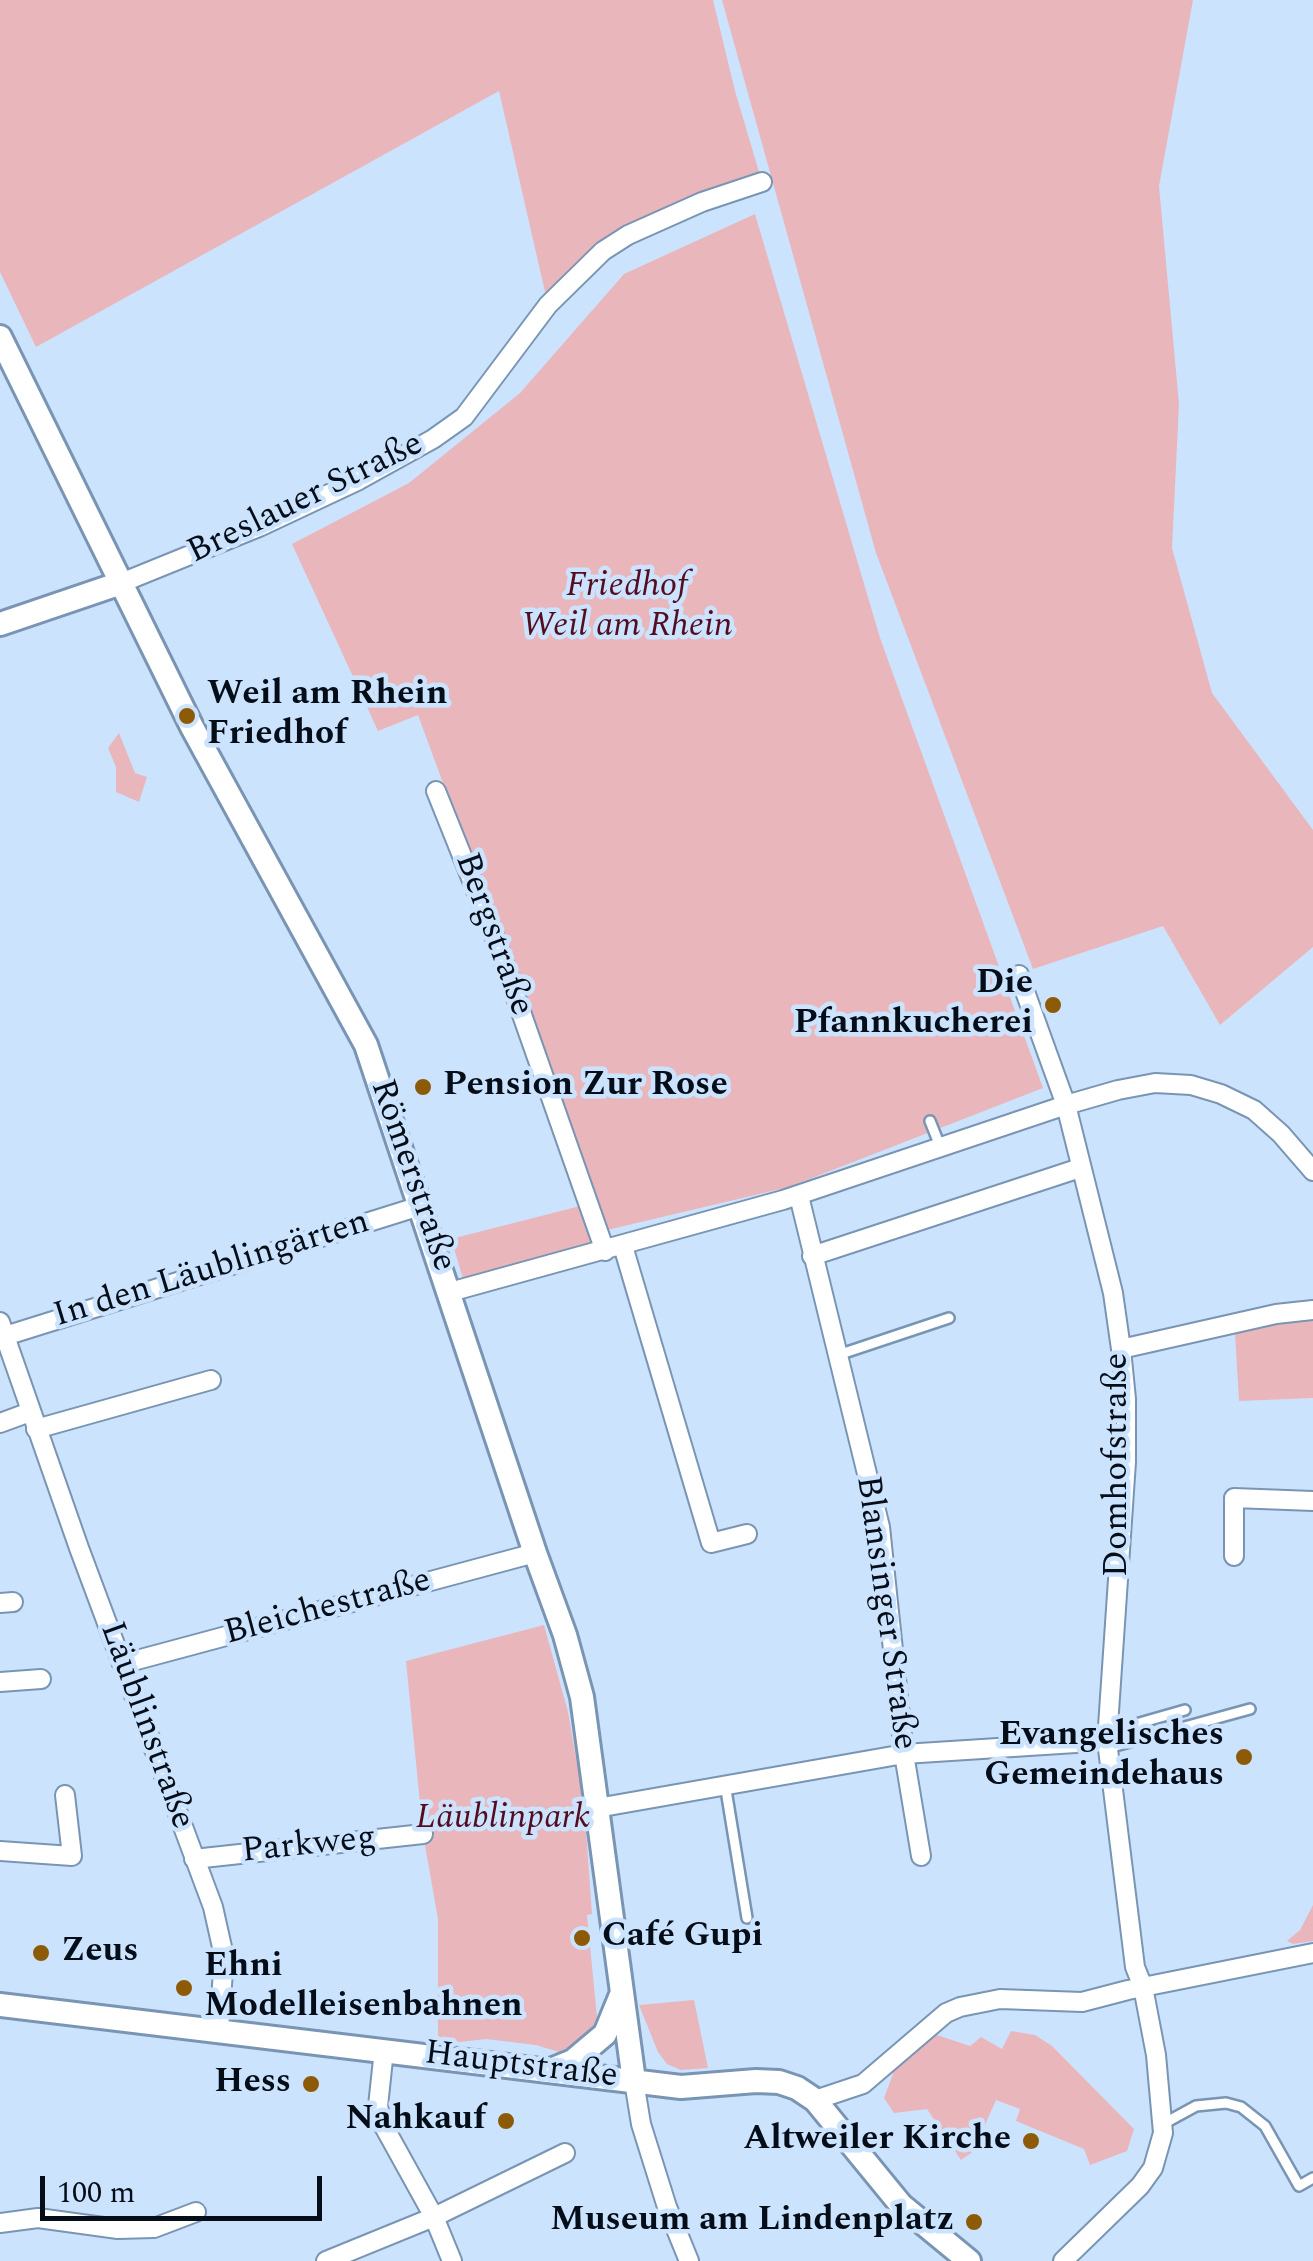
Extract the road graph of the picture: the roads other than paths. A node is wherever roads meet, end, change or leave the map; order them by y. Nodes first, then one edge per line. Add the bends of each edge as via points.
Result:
1 (762, 182) dead end
2 (0, 338) edge
3 (121, 584) junction
4 (0, 624) edge
5 (436, 790) dead end
6 (1019, 975) dead end
7 (1066, 1105) junction
8 (930, 1121) dead end
9 (940, 1148) junction
10 (1080, 1168) junction
11 (1313, 1171) edge
12 (799, 1196) junction
13 (420, 1206) junction
14 (614, 1248) junction
15 (812, 1256) junction
16 (450, 1292) junction
17 (1313, 1310) edge
18 (949, 1318) dead end
19 (2, 1329) edge
20 (1121, 1349) junction
21 (837, 1356) junction
22 (211, 1380) dead end
23 (33, 1420) junction
24 (0, 1423) edge
25 (1313, 1501) edge
26 (747, 1534) dead end
27 (535, 1553) junction
28 (1234, 1556) dead end
29 (122, 1664) junction
30 (41, 1680) dead end
31 (0, 1682) edge
32 (1250, 1709) dead end
33 (1185, 1710) dead end
34 (1108, 1741) junction
35 (904, 1754) junction
36 (725, 1784) junction
37 (65, 1794) dead end
38 (597, 1808) junction
39 (423, 1834) dead end
40 (0, 1851) edge
41 (921, 1856) dead end
42 (194, 1859) junction
43 (747, 1918) dead end
44 (1313, 1953) edge
45 (1143, 1987) junction
46 (622, 1992) junction
47 (0, 2005) edge
48 (219, 2029) junction
49 (384, 2050) junction
50 (551, 2070) junction
51 (634, 2081) junction
52 (815, 2100) junction
53 (1162, 2124) junction
54 (564, 2153) dead end
55 (1313, 2178) edge
56 (196, 2212) dead end
57 (434, 2217) junction
58 (0, 2223) edge
59 (326, 2261) edge
60 (452, 2261) edge
61 (689, 2261) edge
62 (969, 2261) edge
63 (1063, 2261) edge

1 - 3 street, Breslauer Straße via 702,202 602,251 548,305 464,417 433,439 259,527
2 - 3 street, Römerstraße
3 - 4 street, Breslauer Straße
3 - 13 street, Römerstraße via 366,1045
5 - 14 street, Bergstraße
6 - 7 street, Domhofstraße
7 - 9 street
7 - 10 street, Domhofstraße
7 - 11 street via 1155,1084 1206,1089 1254,1110
8 - 9 lane
9 - 12 street
10 - 15 street
10 - 20 street, Domhofstraße
12 - 14 street
12 - 15 street, Blansinger Straße
13 - 16 street, Römerstraße
13 - 19 street, In den Läublingärten
14 - 16 street
14 - 26 street, Bergstraße via 712,1544
15 - 21 street, Blansinger Straße
16 - 27 street, Römerstraße
17 - 20 street
18 - 21 lane
19 - 23 street, Läublinstraße
20 - 34 street, Domhofstraße via 1126,1462
21 - 35 street, Blansinger Straße via 880,1527
22 - 23 street
23 - 24 street
23 - 29 street, Läublinstraße
25 - 28 street via 1234,1498
27 - 29 street, Bleichestraße
27 - 38 street, Römerstraße via 582,1697
29 - 42 street, Läublinstraße
30 - 31 street
32 - 34 lane
33 - 34 lane
34 - 35 street
34 - 45 street, Domhofstraße via 1134,1967
35 - 36 street
35 - 41 street, Blansinger Straße
36 - 38 street
36 - 43 lane
37 - 40 street via 72,1856
38 - 46 street, Römerstraße
39 - 42 street, Parkweg
42 - 48 street, Läublinstraße via 224,1956
44 - 45 street
45 - 52 street via 1082,2002 1000,1999 960,2007 863,2084
45 - 53 street, Domhofstraße
46 - 50 street via 604,2034
46 - 51 street, Römerstraße
47 - 48 street, Hauptstraße
48 - 49 street, Hauptstraße
49 - 50 street, Hauptstraße
49 - 57 street via 382,2123
50 - 51 street, Hauptstraße
51 - 52 street, Hauptstraße via 681,2087 779,2082
51 - 61 street via 666,2207
52 - 62 street, Hauptstraße via 900,2205
53 - 55 lane via 1196,2106 1241,2107 1265,2126 1299,2186
53 - 63 street via 1161,2147 1140,2186
54 - 57 street
56 - 58 street via 154,2228 38,2218
57 - 59 street
57 - 60 street

